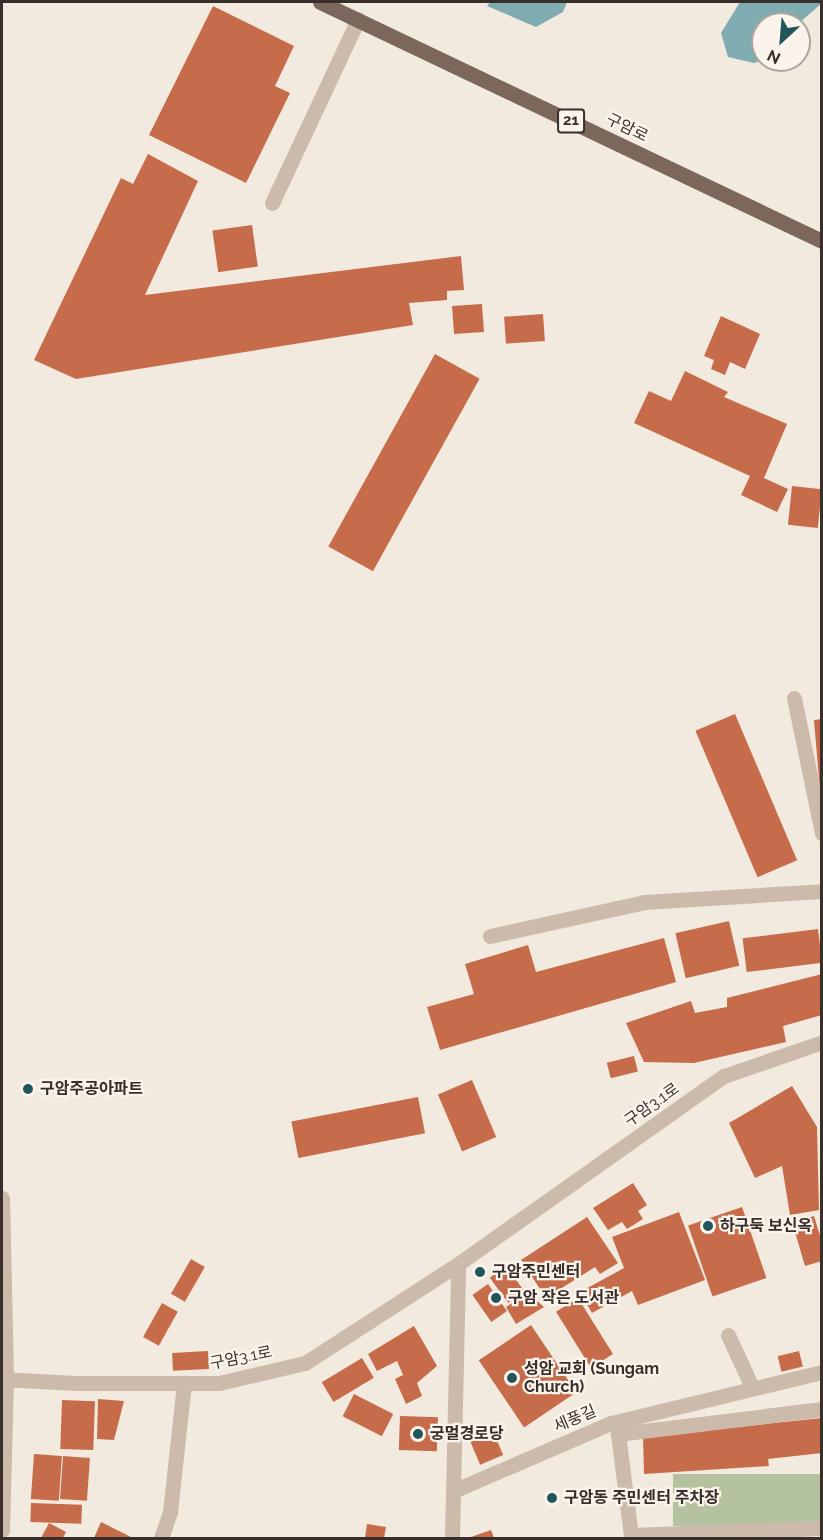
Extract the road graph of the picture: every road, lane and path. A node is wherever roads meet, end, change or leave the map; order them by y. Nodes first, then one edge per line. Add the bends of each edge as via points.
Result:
1 (320, 2) edge
2 (358, 19) junction
3 (272, 203) dead end
4 (822, 241) edge
5 (794, 698) dead end
6 (822, 833) edge
7 (822, 891) edge
8 (490, 936) dead end
9 (822, 1042) edge
10 (2, 1198) edge
11 (458, 1264) junction
12 (728, 1335) dead end
13 (822, 1372) edge
14 (4, 1379) edge
15 (184, 1383) junction
16 (752, 1387) junction
17 (822, 1409) edge
18 (453, 1491) junction
19 (822, 1528) edge
20 (2, 1530) edge
21 (631, 1537) edge
22 (161, 1539) edge
23 (452, 1539) edge

1 - 2 main road, 구암로 / 21
2 - 3 street
2 - 4 main road, 구암로 / 21
5 - 6 street
7 - 8 street via 644,902
9 - 11 street, 구암3.1로 via 724,1076
10 - 14 street
11 - 15 street, 구암3.1로 via 305,1363 219,1383
11 - 18 street
12 - 16 street
13 - 16 street, 세풍길 via 795,1381
14 - 15 street, 구암3.1로
14 - 20 street
15 - 22 street via 170,1512
16 - 18 street, 세풍길 via 611,1423
17 - 21 street via 618,1434
18 - 23 street
19 - 21 street

